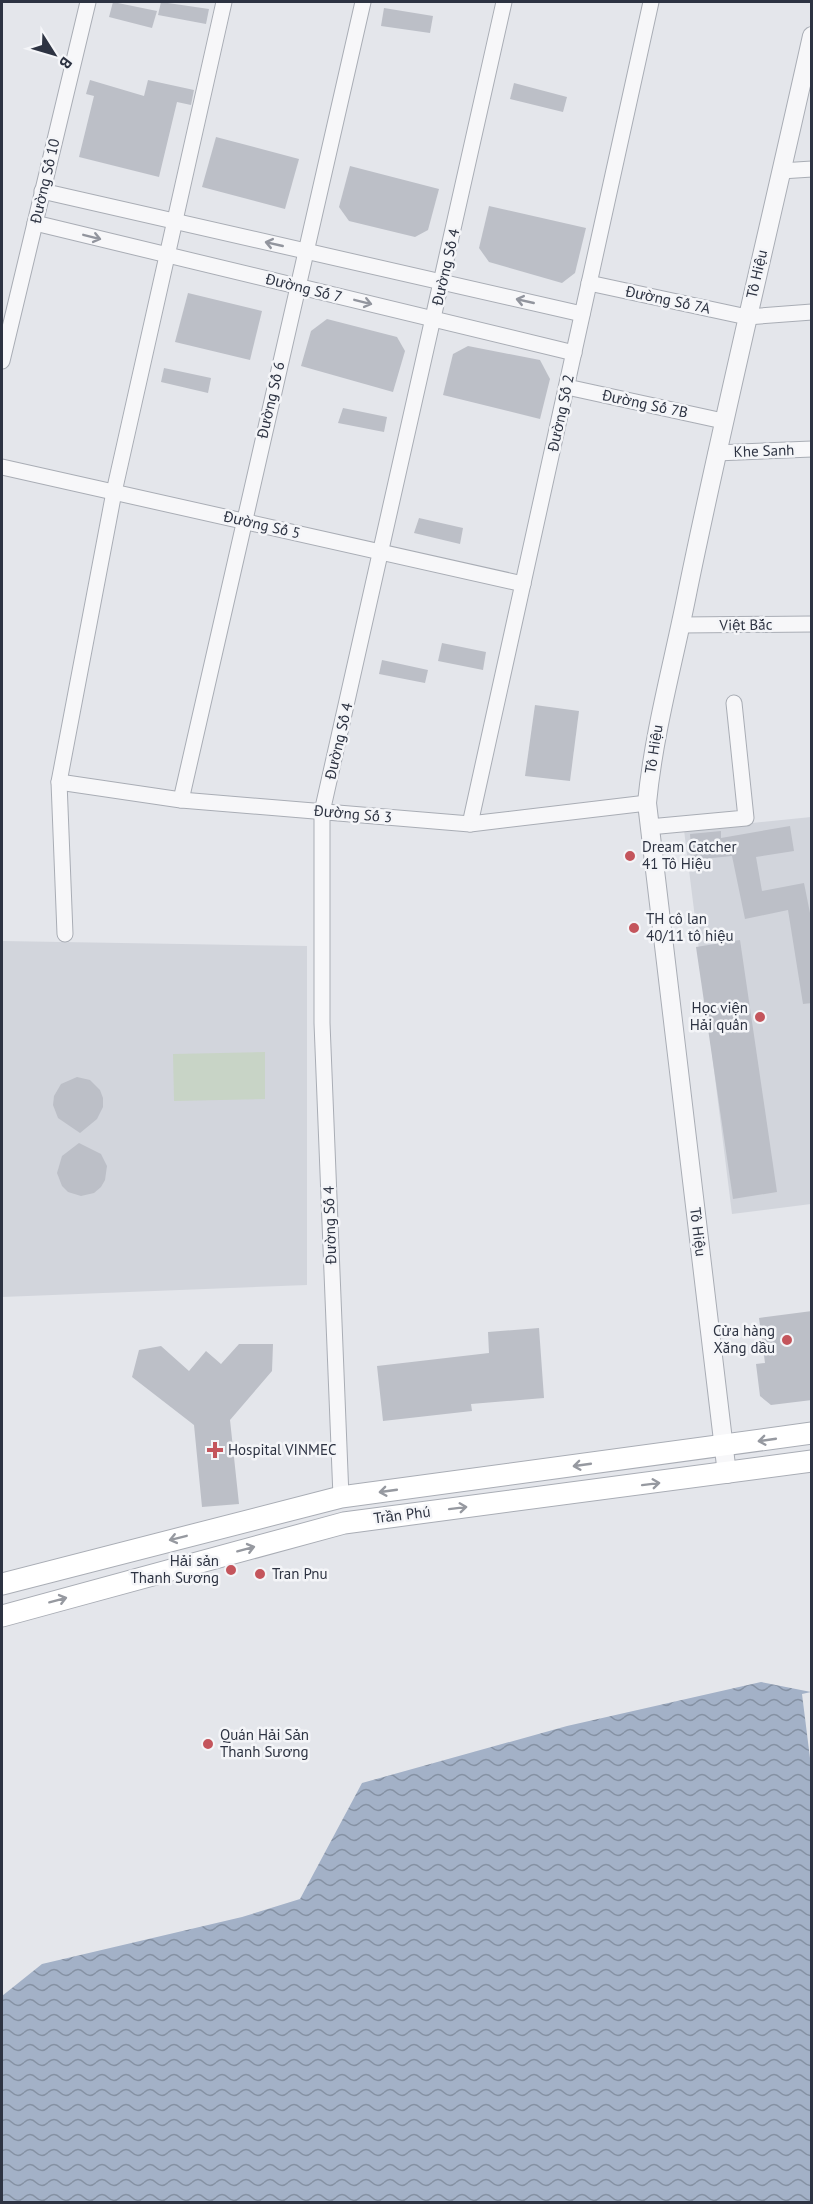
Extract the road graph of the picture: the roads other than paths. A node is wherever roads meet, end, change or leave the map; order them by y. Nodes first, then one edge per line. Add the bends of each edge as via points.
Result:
1 (88, 2) edge
2 (224, 2) edge
3 (363, 2) edge
4 (504, 2) edge
5 (651, 2) edge
6 (812, 36) edge
7 (812, 169) edge
8 (782, 171) junction
9 (42, 191) junction
10 (174, 221) junction
11 (35, 223) junction
12 (305, 251) junction
13 (167, 255) junction
14 (443, 283) junction
15 (590, 283) junction
16 (298, 286) junction
17 (812, 312) edge
18 (582, 314) junction
19 (747, 316) junction
20 (435, 319) junction
21 (574, 353) junction
22 (2, 361) edge
23 (567, 387) junction
24 (723, 421) junction
25 (812, 449) edge
26 (716, 453) junction
27 (2, 467) edge
28 (114, 492) junction
29 (244, 521) junction
30 (381, 552) junction
31 (523, 584) junction
32 (812, 624) edge
33 (681, 625) junction
34 (734, 703) dead end
35 (59, 782) junction
36 (180, 800) junction
37 (647, 803) junction
38 (322, 812) junction
39 (470, 824) junction
40 (649, 827) junction
41 (65, 934) dead end
42 (812, 1433) edge
43 (723, 1446) junction
44 (812, 1461) edge
45 (727, 1474) junction
46 (341, 1497) junction
47 (344, 1522) junction
48 (2, 1584) edge
49 (2, 1616) edge

1 - 9 street, Đường Số 10
2 - 10 street
3 - 12 street, Đường Số 6
4 - 14 street, Đường Số 4
5 - 15 street, Đường Số 2
6 - 8 street, Tô Hiệu
7 - 8 street
8 - 19 street, Tô Hiệu
9 - 10 street
9 - 11 street, Đường Số 10
12 -> 10 street
10 - 13 street
11 -> 13 street, Đường Số 7
11 - 22 street, Đường Số 10
12 - 14 street
12 - 16 street, Đường Số 6
13 - 16 street, Đường Số 7
13 - 28 street
18 -> 14 street
14 - 20 street, Đường Số 4
15 - 18 street, Đường Số 2
15 - 19 street, Đường Số 7A
16 -> 20 street, Đường Số 7
16 - 29 street, Đường Số 6
17 - 19 street, Đường Số 7A
18 - 21 street, Đường Số 2
19 - 24 street, Tô Hiệu
20 - 21 street, Đường Số 7
20 - 30 street, Đường Số 4
21 - 23 street, Đường Số 2
23 - 24 street, Đường Số 7B
23 - 31 street, Đường Số 2
24 - 26 street, Tô Hiệu
25 - 26 street, Khe Sanh
26 - 33 street, Tô Hiệu
27 - 28 street, Đường Số 5
28 - 29 street, Đường Số 5
28 - 35 street
29 - 30 street, Đường Số 5
29 - 36 street, Đường Số 6
30 - 31 street, Đường Số 5
30 - 38 street, Đường Số 4
31 - 39 street, Đường Số 2
32 - 33 street, Việt Bắc
33 - 37 street, Tô Hiệu via 655,735
34 - 40 street via 746,818
35 - 36 street, Đường Số 3
35 - 41 street
36 - 38 street, Đường Số 3
37 - 39 street, Đường Số 3
37 - 40 street, Tô Hiệu
38 - 39 street, Đường Số 3
38 - 46 street, Đường Số 4 via 321,1023
40 - 43 street, Tô Hiệu
42 -> 43 main road, Trần Phú
43 - 45 street, Tô Hiệu
43 -> 46 main road, Trần Phú
44 - 45 main road, Trần Phú
47 -> 45 main road, Trần Phú
46 - 47 main road
46 -> 48 main road, Trần Phú
49 -> 47 main road, Trần Phú

